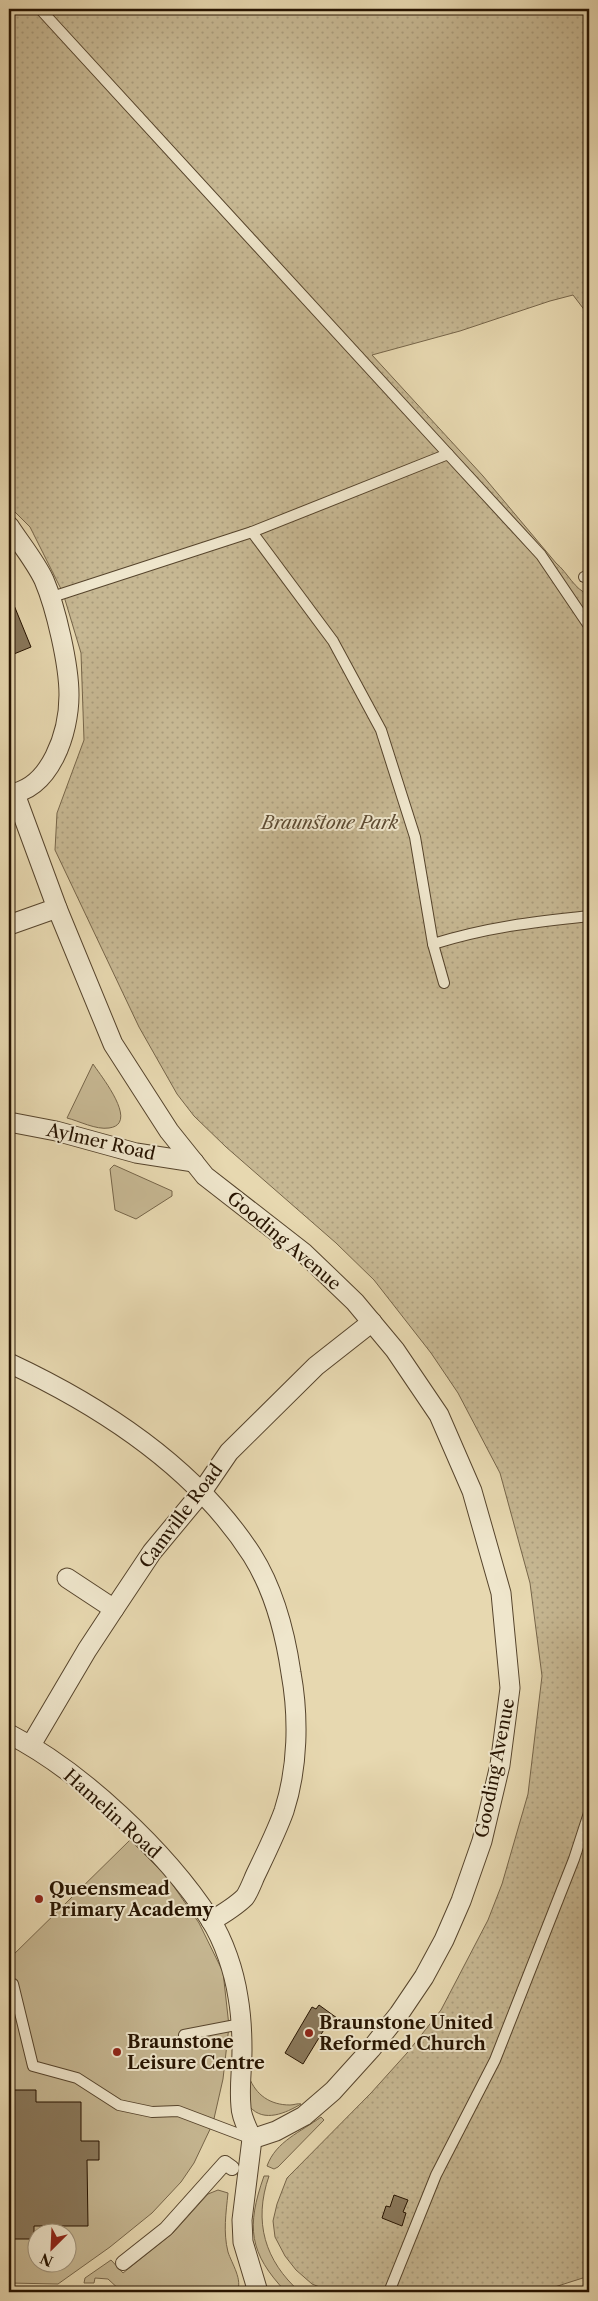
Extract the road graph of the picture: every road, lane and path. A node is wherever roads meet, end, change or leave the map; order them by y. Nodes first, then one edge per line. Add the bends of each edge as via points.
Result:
1 (40, 9) edge
2 (448, 454) junction
3 (9, 526) edge
4 (252, 532) junction
5 (49, 598) junction
6 (589, 626) edge
7 (12, 794) edge
8 (57, 908) junction
9 (589, 916) edge
10 (9, 925) edge
11 (433, 944) junction
12 (444, 983) dead end
13 (9, 1122) edge
14 (194, 1162) junction
15 (372, 1322) junction
16 (9, 1364) edge
17 (201, 1493) junction
18 (67, 1578) dead end
19 (114, 1609) junction
20 (9, 1734) edge
21 (31, 1745) junction
22 (589, 1813) edge
23 (211, 1921) junction
24 (13, 1984) dead end
25 (241, 2024) junction
26 (184, 2035) dead end
27 (252, 2139) junction
28 (232, 2168) dead end
29 (123, 2263) dead end
30 (258, 2292) edge
31 (389, 2292) edge

1 - 2 lane
2 - 4 lane
2 - 6 lane via 541,555
3 - 5 street, Gooding Avenue via 44,580
4 - 5 lane
4 - 11 lane via 333,641 381,730 415,837
5 - 7 street, Gooding Avenue via 63,642 69,696 62,739 51,765 39,780
7 - 8 street, Gooding Avenue
8 - 10 street
8 - 14 street, Gooding Avenue via 113,1044 169,1131
9 - 11 lane via 511,924
11 - 12 lane
13 - 14 street, Aylmer Road via 136,1153
14 - 15 street, Gooding Avenue via 205,1176 304,1253
15 - 17 street, Camville Road via 316,1366 274,1406 229,1452
15 - 27 street, Gooding Avenue via 439,1415 472,1491 501,1593 510,1688 500,1765 482,1841 461,1901 419,1984 371,2049 333,2091 304,2116
16 - 17 street via 104,1413 154,1450
17 - 19 street, Camville Road via 152,1552
17 - 23 street via 253,1556 269,1589 286,1643 296,1701 294,1768 280,1820 246,1896
18 - 19 street
19 - 21 street, Camville Road
20 - 21 street, Hamelin Road
21 - 23 street, Hamelin Road via 95,1794 142,1837 178,1875
22 - 31 lane via 488,2077 436,2176
23 - 25 street, Hamelin Road via 234,1975
24 - 27 lane via 33,2066 77,2078 119,2105 152,2112 178,2112
25 - 26 lane
25 - 27 street, Hamelin Road via 241,2108
27 - 30 street via 242,2220 243,2242
28 - 29 street via 225,2164 166,2229

